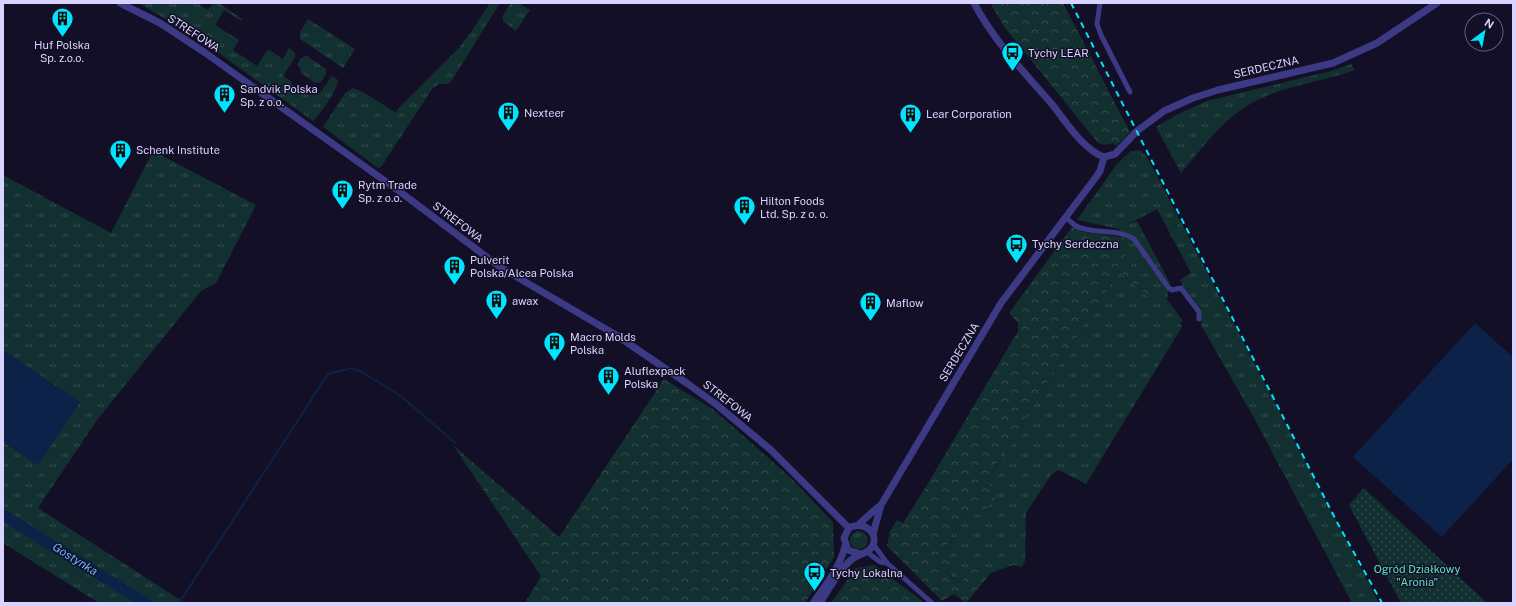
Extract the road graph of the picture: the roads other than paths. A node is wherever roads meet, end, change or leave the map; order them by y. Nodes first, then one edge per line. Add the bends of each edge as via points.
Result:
1 (120, 3) edge
2 (974, 3) edge
3 (1100, 3) edge
4 (1437, 3) edge
5 (1130, 92) dead end
6 (1104, 156) junction
7 (1066, 218) junction
8 (1199, 319) dead end
9 (881, 504) junction
10 (859, 524) junction
11 (849, 528) junction
12 (873, 534) junction
13 (873, 544) junction
14 (846, 546) junction
15 (863, 553) junction
16 (887, 564) junction
17 (813, 603) edge
18 (820, 603) edge
19 (932, 603) edge

1 - 11 street, STREFOWA via 160,23 210,56 500,267 619,337 688,384 771,450
2 - 6 street via 1008,54 1092,150
3 - 5 street via 1097,24
4 - 6 street, SERDECZNA via 1377,44 1350,56 1218,90 1164,111 1137,131 1115,154
6 - 7 street, SERDECZNA via 1100,171
7 - 8 street via 1076,226 1126,234 1134,239 1168,287 1172,290 1181,288 1199,312
7 - 9 street, SERDECZNA via 996,310
9 - 10 street, SERDECZNA
9 - 12 street, SERDECZNA
10 - 11 street
10 - 12 street via 869,528
11 - 14 street via 845,534
12 - 13 street
13 - 15 street
13 - 16 street
14 - 15 street via 851,552
14 - 17 street via 836,570
15 - 16 street
15 - 18 street via 844,568
16 - 19 street

